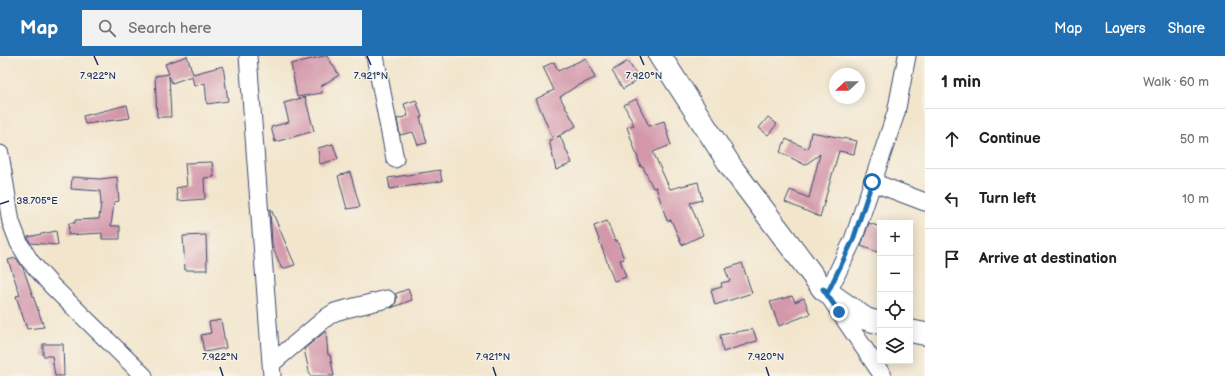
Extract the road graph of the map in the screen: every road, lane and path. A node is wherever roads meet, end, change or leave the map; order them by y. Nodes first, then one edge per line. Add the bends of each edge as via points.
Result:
1 (248, 56) edge
2 (375, 56) edge
3 (660, 56) edge
4 (907, 56) edge
5 (0, 154) edge
6 (395, 159) dead end
7 (872, 182) junction
8 (925, 202) edge
9 (826, 290) junction
10 (387, 299) dead end
11 (877, 321) edge
12 (913, 332) edge
13 (925, 334) edge
14 (272, 370) edge
15 (144, 376) edge
16 (883, 376) edge

1 - 14 street
2 - 6 street
3 - 9 street via 732,168
4 - 7 street via 896,113
5 - 15 street via 11,222 19,243 30,261
7 - 8 street
7 - 9 street via 853,240
9 - 11 street via 866,318
9 - 16 street
10 - 14 street via 335,312
12 - 13 street

